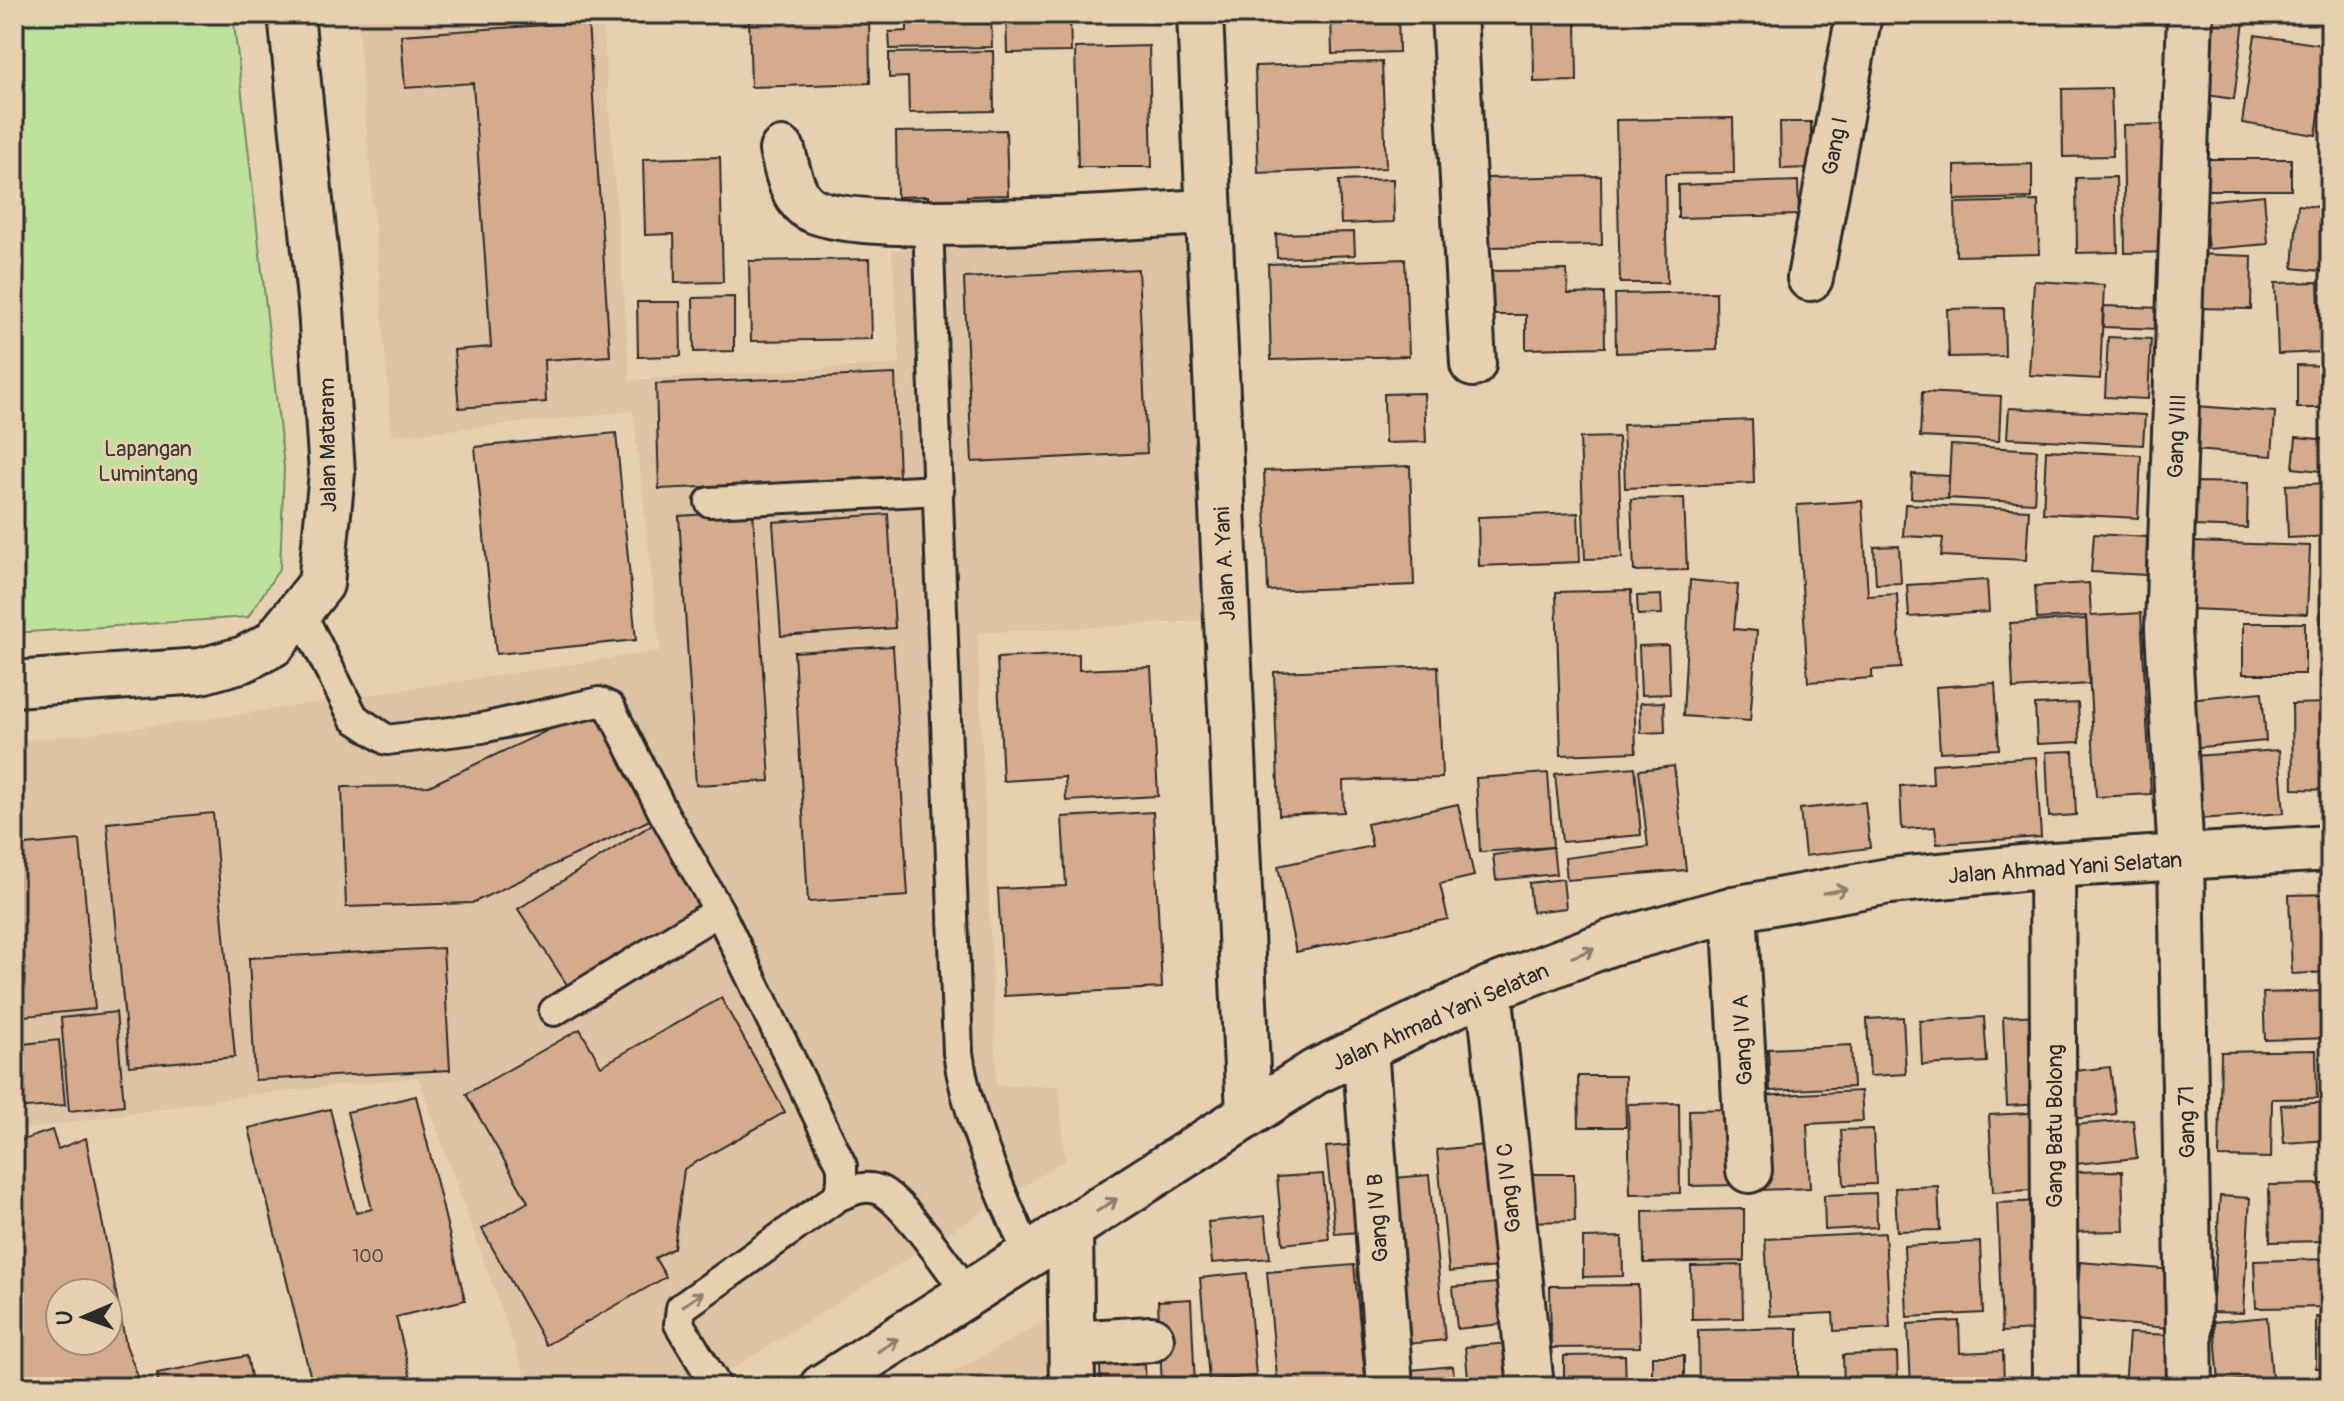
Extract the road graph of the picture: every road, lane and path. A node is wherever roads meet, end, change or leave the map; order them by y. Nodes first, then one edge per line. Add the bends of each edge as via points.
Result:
1 (291, 14) edge
2 (1200, 14) edge
3 (1454, 14) edge
4 (1859, 14) edge
5 (2190, 14) edge
6 (782, 150) dead end
7 (1208, 212) junction
8 (928, 223) junction
9 (1810, 278) dead end
10 (1473, 364) dead end
11 (939, 490) junction
12 (710, 502) dead end
13 (301, 613) junction
14 (14, 684) edge
15 (2330, 848) edge
16 (2181, 857) junction
17 (2052, 865) junction
18 (1734, 909) junction
19 (719, 911) junction
20 (1489, 989) junction
21 (554, 1011) dead end
22 (1365, 1048) junction
23 (1249, 1114) junction
24 (1749, 1170) dead end
25 (837, 1197) junction
26 (1070, 1228) junction
27 (1028, 1255) junction
28 (968, 1294) junction
29 (1151, 1339) dead end
30 (1072, 1344) junction
31 (830, 1385) edge
32 (717, 1387) edge
33 (1072, 1387) edge
34 (1390, 1387) edge
35 (1531, 1387) edge
36 (2055, 1387) edge
37 (2190, 1387) edge

1 - 13 street, Jalan Mataram via 332,473 321,584
2 - 7 street, Jalan A. Yani
3 - 10 street
4 - 9 street, Gang I
5 - 16 street, Gang VIII via 2168,629
6 - 8 street via 797,196 807,208 891,223
7 - 8 street
7 - 23 street, Jalan A. Yani
8 - 11 lane
11 - 12 lane
11 - 27 lane via 958,1053 975,1123
13 - 14 street, Jalan Mataram via 273,644 201,671
13 - 19 lane via 354,718 387,740 482,728 605,702
15 - 16 street, Jalan Ahmad Yani Selatan
16 - 17 street, Jalan Ahmad Yani Selatan
16 - 37 street, Gang 71
18 -> 17 street, Jalan Ahmad Yani Selatan via 1889,881
17 - 36 street, Gang Batu Bolong
20 -> 18 street, Jalan Ahmad Yani Selatan via 1610,943
18 - 24 street, Gang IV A
19 - 21 lane
19 - 25 lane via 842,1166
20 - 22 street, Jalan Ahmad Yani Selatan
20 - 35 street, Gang IV C
22 - 23 street, Jalan Ahmad Yani Selatan
22 - 34 street, Gang IV B
26 -> 23 street, Jalan Ahmad Yani Selatan
25 - 28 lane via 859,1187 880,1190 911,1219
32 -> 25 lane via 679,1324 681,1308
26 - 27 street, Jalan Ahmad Yani Selatan
26 - 30 street
27 - 28 street, Jalan Ahmad Yani Selatan
31 -> 28 street, Jalan Ahmad Yani Selatan
29 - 30 street
30 - 33 street

